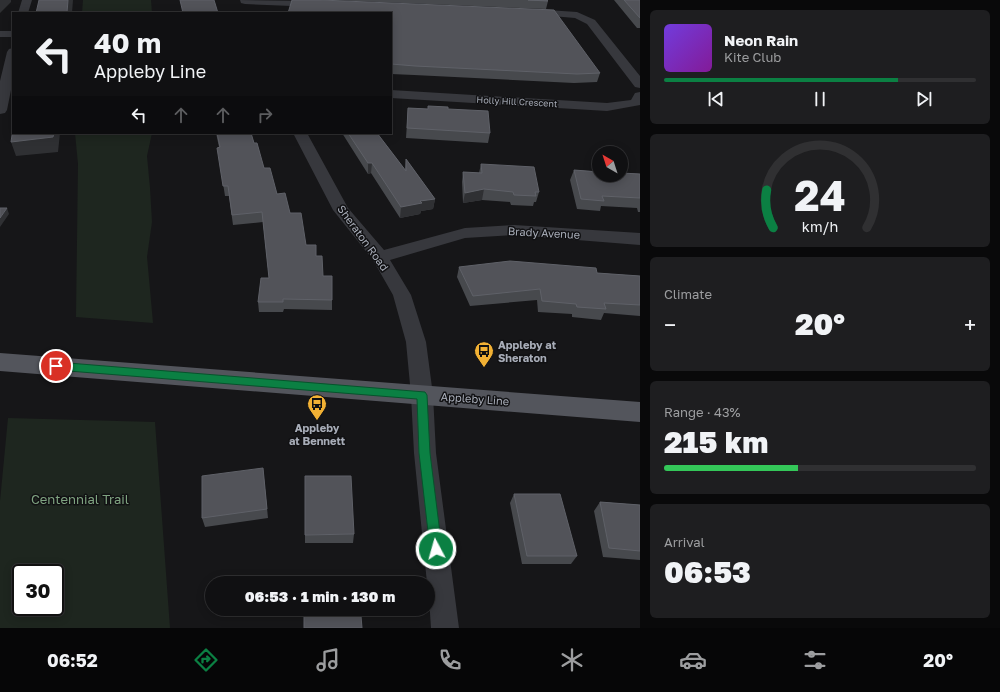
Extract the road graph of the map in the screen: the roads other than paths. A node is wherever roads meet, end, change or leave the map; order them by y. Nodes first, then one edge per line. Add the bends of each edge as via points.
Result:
1 (27, 0) edge
2 (245, 1) edge
3 (330, 5) edge
4 (23, 12) edge
5 (249, 12) edge
6 (525, 12) edge
7 (0, 34) edge
8 (12, 34) edge
9 (12, 56) edge
10 (640, 84) edge
11 (392, 94) edge
12 (1, 95) edge
13 (640, 96) edge
14 (0, 110) edge
15 (301, 134) edge
16 (640, 239) edge
17 (380, 257) junction
18 (0, 362) edge
19 (422, 395) junction
20 (640, 412) edge
21 (445, 628) edge

1 - 4 street
2 - 3 street
2 - 5 street
6 - 10 street via 577,15 591,22
7 - 8 street
9 - 12 street
11 - 13 street, Holly Hill Crescent via 607,107 635,103
12 - 14 street
15 - 17 street, Sheraton Road via 341,210
16 - 17 street, Brady Avenue via 514,230 466,233
17 - 19 street, Sheraton Road via 402,295 414,335
18 - 19 main road, Appleby Line
19 - 20 main road, Appleby Line
19 - 21 street, Sheraton Road via 425,453

